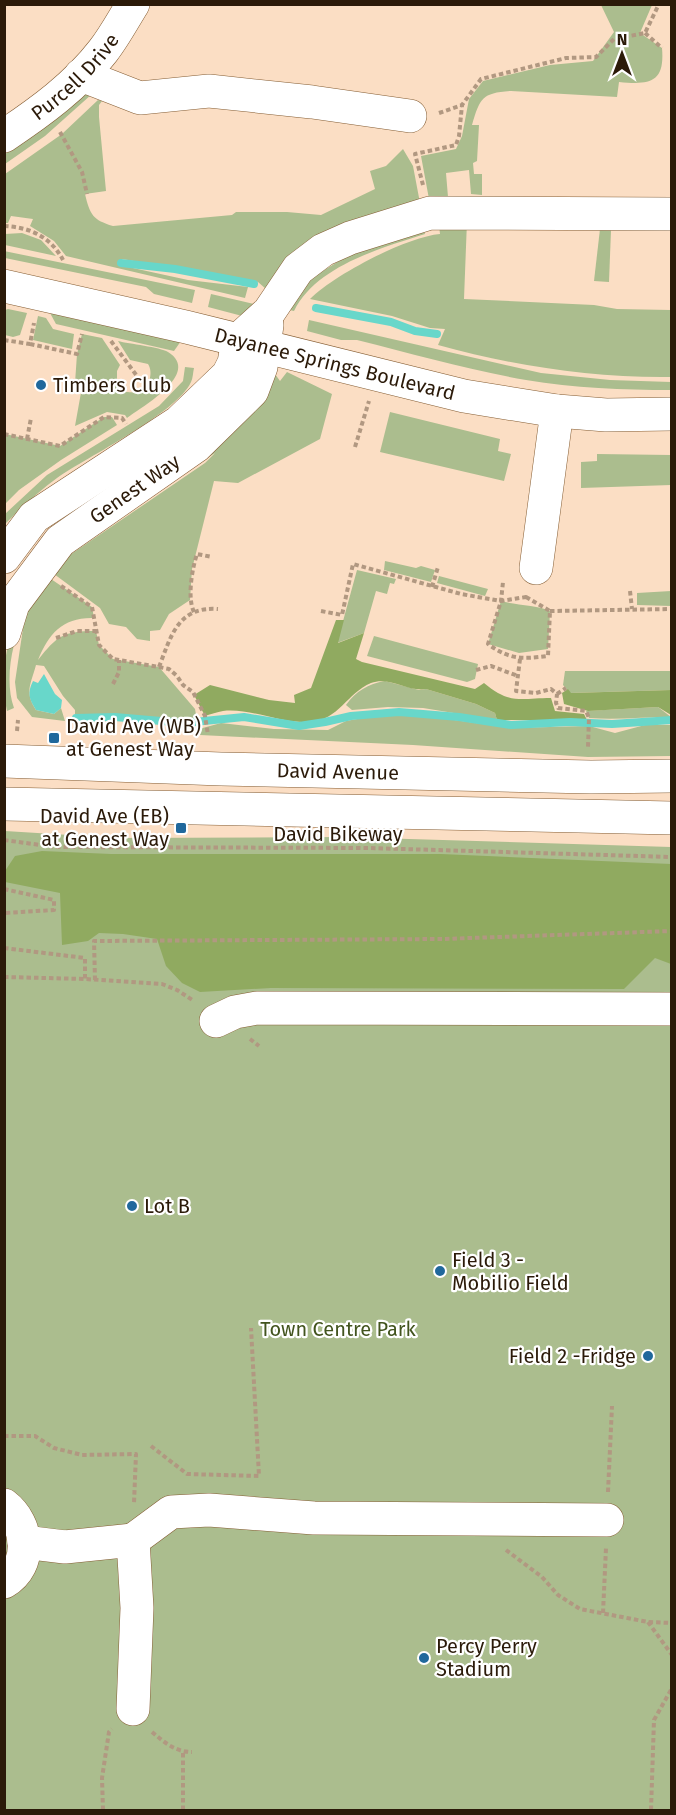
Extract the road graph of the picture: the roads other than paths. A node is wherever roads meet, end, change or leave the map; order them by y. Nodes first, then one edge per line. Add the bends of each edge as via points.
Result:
1 (133, 4) edge
2 (81, 75) junction
3 (410, 116) road end
4 (4, 136) edge
5 (672, 214) edge
6 (4, 286) edge
7 (251, 344) junction
8 (557, 411) junction
9 (672, 414) edge
10 (4, 557) edge
11 (536, 568) dead end
12 (4, 633) edge
13 (4, 761) edge
14 (672, 776) edge
15 (4, 804) edge
16 (672, 818) edge
17 (672, 1009) edge
18 (218, 1020) road end
19 (4, 1505) edge
20 (608, 1520) dead end
21 (133, 1540) junction
22 (24, 1542) junction
23 (4, 1582) edge
24 (133, 1709) road end

1 - 2 street, Purcell Drive via 103,51
2 - 3 street via 140,98 167,87
2 - 4 street, Purcell Drive via 47,106
5 - 7 street via 460,204 430,213 323,250 298,269
6 - 7 street, Dayanee Springs Boulevard
7 - 8 street, Dayanee Springs Boulevard via 372,395 464,396
7 - 10 street, Genest Way via 228,375 179,422 34,517
7 - 12 street, Genest Way via 261,367 252,391 196,446 60,541 13,604
8 - 9 street, Dayanee Springs Boulevard via 606,416
8 - 11 street
13 - 14 street, David Avenue
15 - 16 street, David Avenue
17 - 18 street via 257,1008
19 - 22 street via 18,1519
20 - 21 street via 314,1518 209,1510 171,1512
21 - 22 street via 64,1546
21 - 24 street via 137,1608
22 - 23 street via 20,1566

